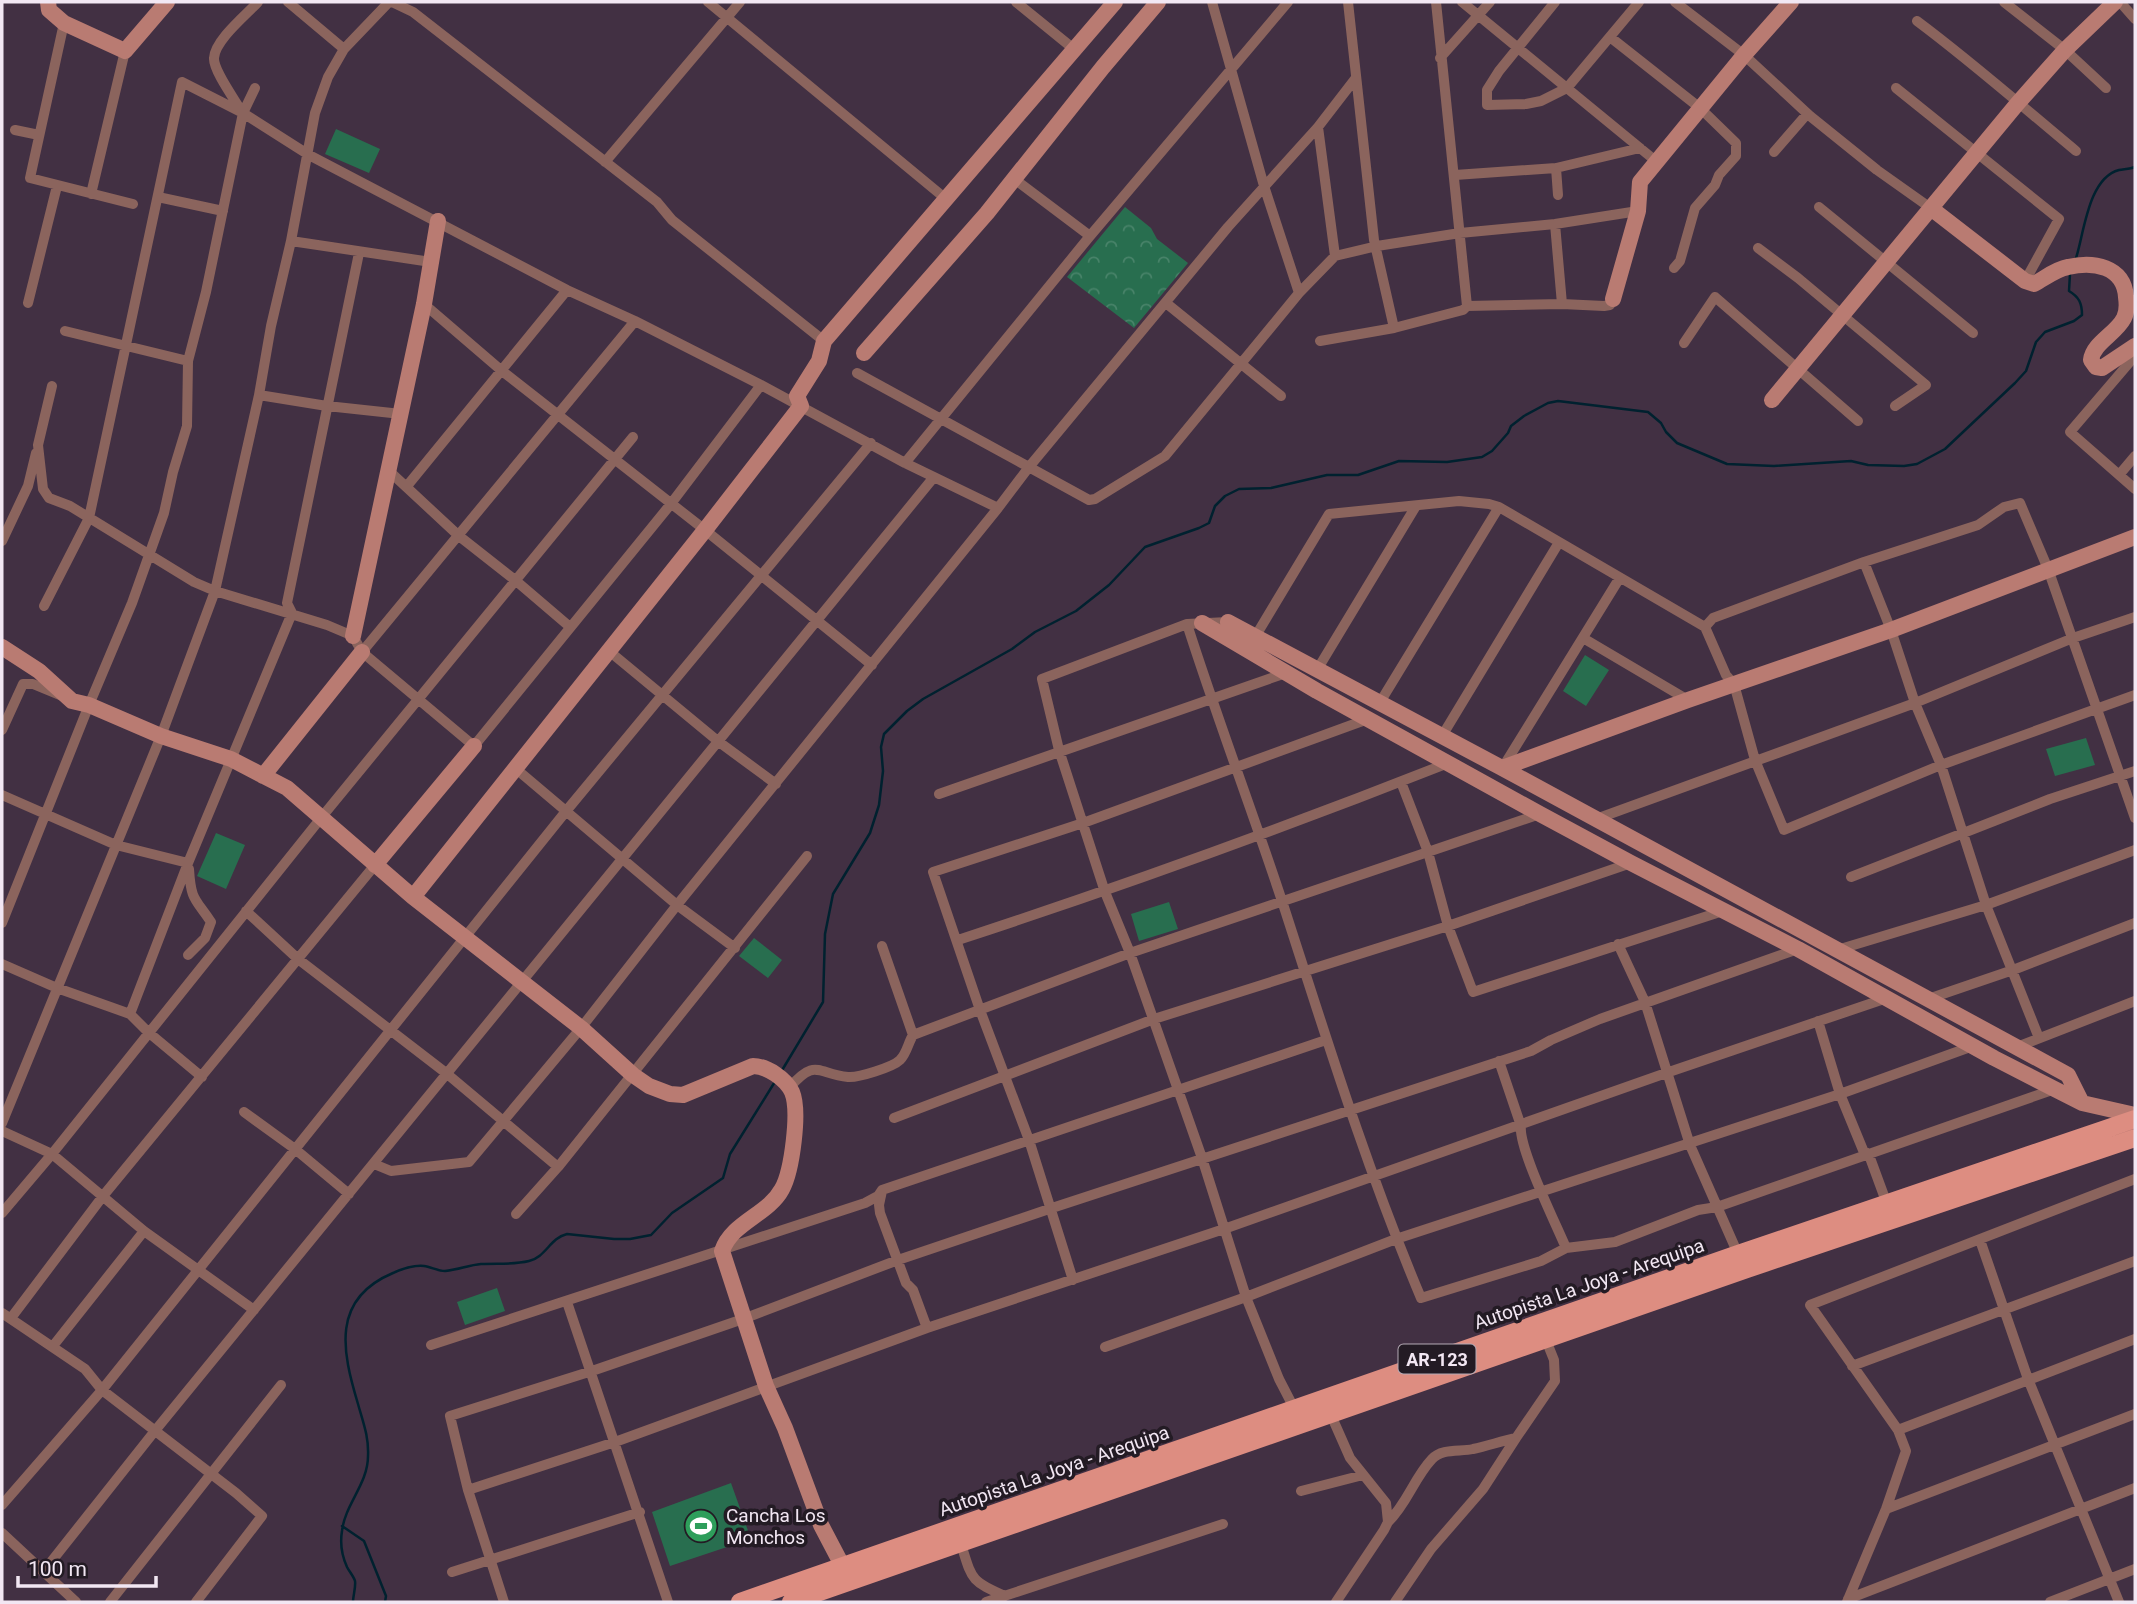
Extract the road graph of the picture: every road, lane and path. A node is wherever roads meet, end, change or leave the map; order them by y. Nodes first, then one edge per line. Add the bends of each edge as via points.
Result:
1 (48, 2) edge
2 (167, 2) edge
3 (258, 2) edge
4 (288, 2) edge
5 (390, 2) edge
6 (421, 2) edge
7 (708, 2) edge
8 (740, 2) edge
9 (1016, 2) edge
10 (1115, 2) edge
11 (1158, 2) edge
12 (1212, 2) edge
13 (1289, 2) edge
14 (1348, 2) edge
15 (1436, 2) edge
16 (1462, 2) edge
17 (1490, 2) edge
18 (1555, 2) edge
19 (1639, 2) edge
20 (1675, 2) edge
21 (2004, 2) edge
22 (2118, 2) edge
23 (1788, 3) edge
24 (413, 12) junction
25 (1480, 14) junction
26 (726, 18) junction
27 (2135, 19) edge
28 (1917, 21) dead end
29 (64, 23) junction
30 (1609, 37) junction
31 (1518, 46) junction
32 (344, 49) junction
33 (1074, 50) junction
34 (2065, 50) junction
35 (125, 51) junction
36 (1744, 55) junction
37 (1440, 58) junction
38 (1231, 69) junction
39 (1355, 79) junction
40 (255, 88) dead end
41 (1567, 88) junction
42 (1896, 88) dead end
43 (2106, 88) dead end
44 (2017, 104) junction
45 (1700, 108) junction
46 (243, 113) junction
47 (1807, 114) junction
48 (1318, 127) junction
49 (15, 130) dead end
50 (39, 135) junction
51 (1640, 148) junction
52 (2076, 151) dead end
53 (1774, 152) dead end
54 (1979, 153) junction
55 (309, 155) junction
56 (605, 162) junction
57 (1657, 162) junction
58 (1556, 168) junction
59 (1455, 175) junction
60 (1013, 178) junction
61 (57, 186) junction
62 (1264, 186) junction
63 (91, 194) junction
64 (1558, 195) dead end
65 (158, 197) junction
66 (946, 199) junction
67 (133, 204) dead end
68 (1819, 207) dead end
69 (1932, 209) junction
70 (223, 211) junction
71 (1638, 211) junction
72 (438, 221) junction
73 (1555, 224) junction
74 (1460, 233) junction
75 (1090, 236) junction
76 (291, 241) junction
77 (1377, 246) junction
78 (1758, 247) dead end
79 (359, 253) junction
80 (1335, 256) junction
81 (431, 262) junction
82 (1886, 262) junction
83 (1674, 268) dead end
84 (2025, 281) junction
85 (567, 290) junction
86 (1299, 293) junction
87 (1613, 299) joint
88 (28, 303) dead end
89 (1166, 303) junction
90 (424, 304) junction
91 (1562, 304) junction
92 (1467, 306) junction
93 (1841, 314) junction
94 (635, 321) junction
95 (1394, 328) junction
96 (65, 331) dead end
97 (1973, 332) dead end
98 (824, 341) junction
99 (1320, 341) dead end
100 (1684, 343) dead end
101 (127, 345) junction
102 (2135, 346) edge
103 (864, 353) dead end
104 (2135, 356) edge
105 (188, 361) junction
106 (1241, 362) junction
107 (1798, 368) junction
108 (502, 371) junction
109 (857, 373) dead end
110 (761, 385) junction
111 (52, 386) dead end
112 (259, 395) junction
113 (1281, 396) dead end
114 (1772, 400) dead end
115 (327, 406) junction
116 (801, 406) junction
117 (1895, 406) dead end
118 (401, 414) junction
119 (558, 414) junction
120 (943, 418) junction
121 (1858, 421) dead end
122 (633, 437) dead end
123 (871, 443) junction
124 (38, 445) junction
125 (2135, 456) edge
126 (615, 459) junction
127 (905, 463) junction
128 (1029, 467) junction
129 (388, 470) junction
130 (2119, 475) junction
131 (934, 477) junction
132 (408, 486) junction
133 (2135, 489) edge
134 (670, 505) junction
135 (1416, 506) junction
136 (998, 508) junction
137 (1499, 508) junction
138 (89, 518) junction
139 (705, 530) junction
140 (459, 536) junction
141 (2135, 537) edge
142 (2, 541) edge
143 (1558, 544) junction
144 (150, 555) junction
145 (1864, 562) junction
146 (2048, 569) junction
147 (760, 574) junction
148 (1619, 579) junction
149 (515, 580) junction
150 (215, 591) junction
151 (44, 606) dead end
152 (292, 613) junction
153 (2135, 617) edge
154 (816, 621) junction
155 (1228, 622) joint
156 (1194, 623) junction
157 (570, 627) junction
158 (1705, 627) junction
159 (1891, 630) junction
160 (354, 636) junction
161 (1255, 637) junction
162 (1584, 638) junction
163 (2073, 638) junction
164 (2, 648) edge
165 (609, 651) junction
166 (362, 652) junction
167 (872, 665) junction
168 (1317, 670) junction
169 (1286, 673) junction
170 (1734, 684) junction
171 (663, 694) junction
172 (2135, 695) edge
173 (419, 700) junction
174 (1212, 700) junction
175 (1688, 700) junction
176 (80, 703) junction
177 (1915, 703) junction
178 (1379, 704) junction
179 (2098, 707) junction
180 (1368, 719) junction
181 (2, 730) edge
182 (161, 736) junction
183 (1442, 736) junction
184 (719, 742) junction
185 (474, 746) junction
186 (1059, 750) junction
187 (231, 759) junction
188 (1755, 760) junction
189 (1448, 763) junction
190 (1941, 765) junction
191 (515, 768) junction
192 (1235, 768) junction
193 (1502, 768) junction
194 (2135, 771) edge
195 (263, 776) junction
196 (2120, 776) junction
197 (1401, 782) junction
198 (776, 784) junction
199 (939, 794) dead end
200 (2, 795) edge
201 (567, 810) junction
202 (1540, 814) junction
203 (45, 815) junction
204 (321, 818) junction
205 (2135, 818) edge
206 (1596, 819) junction
207 (1083, 823) junction
208 (1963, 834) junction
209 (1259, 837) junction
210 (116, 845) junction
211 (2135, 850) edge
212 (1428, 852) junction
213 (807, 856) dead end
214 (622, 859) junction
215 (188, 863) junction
216 (1631, 863) junction
217 (375, 865) junction
218 (1850, 877) dead end
219 (1105, 892) junction
220 (413, 897) junction
221 (1282, 900) junction
222 (677, 905) junction
223 (1986, 905) junction
224 (246, 911) junction
225 (1723, 911) junction
226 (2, 923) edge
227 (2135, 923) edge
228 (1448, 926) junction
229 (466, 937) junction
230 (958, 940) junction
231 (1618, 944) junction
232 (882, 946) dead end
233 (735, 948) junction
234 (1797, 949) junction
235 (1837, 950) junction
236 (1130, 953) junction
237 (188, 955) dead end
238 (298, 959) junction
239 (2, 964) edge
240 (2013, 970) junction
241 (1304, 971) junction
242 (522, 981) junction
243 (57, 988) junction
244 (1887, 998) junction
245 (1928, 999) junction
246 (2135, 1001) edge
247 (1645, 1002) junction
248 (981, 1010) junction
249 (130, 1014) junction
250 (1154, 1020) junction
251 (1818, 1021) junction
252 (581, 1028) junction
253 (392, 1030) junction
254 (148, 1032) junction
255 (913, 1035) junction
256 (2039, 1038) junction
257 (1326, 1040) junction
258 (1973, 1046) junction
259 (2017, 1047) junction
260 (1499, 1061) junction
261 (1669, 1072) junction
262 (446, 1073) junction
263 (633, 1075) junction
264 (1005, 1075) junction
265 (202, 1077) junction
266 (789, 1088) junction
267 (2055, 1089) junction
268 (1177, 1090) junction
269 (1840, 1094) junction
270 (2082, 1103) junction
271 (1352, 1111) junction
272 (244, 1112) dead end
273 (2135, 1117) edge
274 (894, 1118) dead end
275 (503, 1122) junction
276 (2, 1123) edge
277 (1521, 1126) junction
278 (2, 1131) edge
279 (1029, 1140) junction
280 (2134, 1142) edge
281 (1690, 1145) junction
282 (295, 1149) junction
283 (52, 1154) junction
284 (1868, 1155) junction
285 (1202, 1158) junction
286 (374, 1164) junction
287 (558, 1167) junction
288 (1374, 1177) junction
289 (2135, 1179) edge
290 (882, 1190) junction
291 (1542, 1191) junction
292 (349, 1194) junction
293 (103, 1196) junction
294 (1887, 1204) junction
295 (1717, 1207) junction
296 (1052, 1208) junction
297 (2, 1213) edge
298 (516, 1214) dead end
299 (1224, 1229) junction
300 (144, 1231) junction
301 (1396, 1239) junction
302 (1980, 1240) junction
303 (1566, 1248) junction
304 (722, 1251) junction
305 (1738, 1254) junction
306 (898, 1260) junction
307 (2135, 1261) edge
308 (199, 1268) junction
309 (1073, 1280) junction
310 (1246, 1297) junction
311 (568, 1302) junction
312 (254, 1310) junction
313 (2003, 1311) junction
314 (6, 1316) edge
315 (743, 1318) junction
316 (928, 1328) junction
317 (2135, 1339) edge
318 (1546, 1340) junction
319 (431, 1345) dead end
320 (53, 1346) junction
321 (1105, 1347) dead end
322 (1852, 1366) junction
323 (592, 1371) junction
324 (2028, 1379) junction
325 (281, 1385) dead end
326 (766, 1386) junction
327 (102, 1390) junction
328 (1294, 1408) junction
329 (2135, 1414) edge
330 (1331, 1415) junction
331 (1898, 1430) junction
332 (154, 1432) junction
333 (1516, 1438) junction
334 (615, 1442) junction
335 (2055, 1446) junction
336 (1363, 1475) junction
337 (211, 1476) junction
338 (2135, 1488) edge
339 (468, 1490) junction
340 (1301, 1491) dead end
341 (2, 1505) edge
342 (2081, 1508) junction
343 (1886, 1509) junction
344 (640, 1512) junction
345 (1388, 1522) junction
346 (1223, 1524) dead end
347 (2, 1533) edge
348 (961, 1544) junction
349 (491, 1561) junction
350 (844, 1567) junction
351 (2135, 1569) edge
352 (43, 1572) junction
353 (452, 1572) dead end
354 (2109, 1578) junction
355 (1005, 1596) junction
356 (1847, 1601) edge
357 (76, 1602) edge
358 (110, 1602) edge
359 (196, 1602) edge
360 (504, 1602) edge
361 (668, 1602) edge
362 (740, 1602) edge
363 (791, 1602) edge
364 (986, 1602) edge
365 (1336, 1602) edge
366 (1395, 1602) edge
367 (2050, 1602) edge
368 (2119, 1602) edge

1 - 29 street
2 - 35 street
3 - 46 street via 219,45 214,59
4 - 32 street
5 - 24 street
5 - 32 street
6 - 24 street
7 - 26 street
8 - 26 street
9 - 33 street
10 - 33 street
11 - 60 street
12 - 38 street
13 - 38 street
14 - 39 street
15 - 37 street
16 - 25 street
17 - 25 street
18 - 31 street
19 - 30 street
20 - 36 street
21 - 34 street
22 - 27 street
22 - 34 street
23 - 36 street
24 - 56 street
25 - 31 street
25 - 37 street
26 - 56 street
26 - 66 street
28 - 44 street
29 - 35 street
29 - 50 street
30 - 41 street
30 - 45 street
31 - 41 street
31 - 41 street via 1487,90 1488,105 1541,101
32 - 55 street via 315,113
33 - 66 street
34 - 43 street
34 - 44 street
35 - 63 street
36 - 45 street
36 - 47 street
37 - 59 street
38 - 62 street
38 - 75 street
39 - 48 street
39 - 77 street
40 - 46 street
41 - 51 street
42 - 54 street
44 - 52 street
44 - 54 street
45 - 57 street
45 - 83 street via 1736,143 1736,156 1695,208
46 - 55 street
46 - 65 street via 182,82
46 - 70 street
47 - 53 street
47 - 69 street
48 - 62 street
48 - 80 street
49 - 50 street
50 - 61 street via 30,178
51 - 57 street
51 - 58 street
54 - 69 street
54 - 84 street via 2059,219
55 - 72 street
55 - 76 street
56 - 98 street
57 - 71 street via 1640,182
58 - 59 street
58 - 64 street
59 - 74 street
60 - 75 street
60 - 103 street
61 - 63 street
61 - 88 street
62 - 86 street
62 - 89 street
63 - 67 street
65 - 70 street
65 - 101 street
66 - 98 street
68 - 82 street
69 - 82 street
69 - 84 street
70 - 105 street
71 - 73 street
71 - 87 street
72 - 81 street
72 - 85 street
73 - 74 street
73 - 91 street
74 - 77 street
74 - 92 street
75 - 120 street
76 - 79 street
76 - 112 street
77 - 80 street
77 - 95 street
78 - 93 street
79 - 81 street
79 - 115 street
80 - 86 street
81 - 90 street
82 - 93 street
82 - 97 street
84 - 102 street via 2034,284 2071,266 2109,269 2124,286 2125,315 2091,360 2102,368
85 - 94 street
85 - 108 street
86 - 106 street
87 - 91 street via 1604,306
89 - 106 street
89 - 128 street
90 - 108 street
90 - 118 street
91 - 92 street
92 - 95 street
93 - 107 street
93 - 117 street via 1926,385
94 - 110 street
94 - 119 street
95 - 99 street
96 - 101 street
98 - 116 street via 819,362 797,396
100 - 107 street via 1715,297
101 - 105 street
101 - 138 street
104 - 130 street via 2070,432
105 - 144 street via 187,426
106 - 113 street
106 - 128 street via 1165,456 1095,499 1089,500
107 - 114 street
107 - 121 street
108 - 119 street
108 - 132 street
109 - 120 street
110 - 116 street
110 - 134 street
111 - 124 street
112 - 115 street
112 - 150 street
115 - 118 street
115 - 152 street via 287,603
116 - 123 street
116 - 139 street
118 - 129 street
119 - 126 street
119 - 140 street
120 - 127 street
120 - 128 street
122 - 126 street
123 - 127 street
123 - 147 street
124 - 138 street via 43,489 49,498
124 - 142 street via 28,486
125 - 130 street
126 - 134 street
126 - 149 street
127 - 131 street
128 - 136 street
129 - 132 street
129 - 160 street
130 - 133 street
131 - 136 street
131 - 154 street
132 - 140 street
134 - 139 street
134 - 157 street
135 - 137 street via 1460,501
135 - 161 street via 1329,514
135 - 168 street
136 - 167 street
137 - 143 street
137 - 178 street
138 - 144 street
138 - 151 street
139 - 147 street
139 - 165 street
140 - 149 street
140 - 166 street
141 - 146 street
143 - 148 street
143 - 183 street
144 - 150 street
144 - 176 street via 132,603
145 - 146 street via 1978,525 2004,507 2020,503
145 - 158 street via 1713,618
145 - 159 street
146 - 159 street
146 - 163 street
147 - 154 street
147 - 171 street
148 - 158 street
148 - 162 street
149 - 157 street
149 - 173 street
150 - 152 street
150 - 182 street
152 - 160 street
152 - 187 street
153 - 163 street
154 - 167 street
154 - 184 street
155 - 156 street
155 - 161 street
156 - 169 street
156 - 174 street
156 - 186 street via 1042,678
157 - 185 street
158 - 170 street
159 - 170 street
159 - 177 street
160 - 166 street
161 - 168 street
162 - 175 street
162 - 193 street
163 - 177 street
163 - 179 street
164 - 176 street
165 - 171 street
165 - 191 street
166 - 173 street
166 - 195 street
167 - 198 street
168 - 178 street
169 - 174 street
169 - 180 street
170 - 175 street
170 - 188 street
171 - 184 street
171 - 201 street
172 - 179 street
173 - 185 street
173 - 204 street
174 - 186 street
174 - 192 street
175 - 193 street
176 - 181 street via 23,684
176 - 182 street
176 - 203 street
177 - 188 street
177 - 190 street
178 - 183 street
179 - 190 street
179 - 196 street
180 - 189 street
180 - 192 street
182 - 187 street
182 - 210 street
183 - 193 street
184 - 198 street
184 - 214 street
185 - 217 street
186 - 199 street
186 - 207 street
187 - 195 street
187 - 215 street
188 - 190 street via 1784,830
188 - 206 street
189 - 197 street
189 - 202 street
190 - 208 street
191 - 201 street
191 - 220 street
192 - 207 street
192 - 209 street
193 - 206 street
194 - 196 street
195 - 204 street via 287,788
196 - 205 street
196 - 208 street
197 - 209 street
197 - 212 street
198 - 222 street
200 - 203 street
201 - 214 street
201 - 229 street
202 - 212 street
202 - 216 street
203 - 210 street
203 - 226 street
204 - 217 street
204 - 224 street
206 - 235 street
207 - 219 street
207 - 230 street via 933,872
208 - 218 street
208 - 223 street
209 - 219 street
209 - 221 street
210 - 215 street
210 - 243 street
211 - 223 street
212 - 221 street
212 - 228 street
213 - 233 street
214 - 222 street
214 - 242 street
215 - 237 street via 194,901 211,922 205,939
215 - 249 street
216 - 225 street
216 - 228 street
217 - 220 street
217 - 238 street
219 - 230 street
219 - 236 street
220 - 229 street
221 - 236 street
221 - 241 street
222 - 233 street
222 - 252 street
223 - 235 street
223 - 240 street
224 - 238 street
224 - 254 street
225 - 231 street
225 - 234 street
227 - 240 street
228 - 231 street via 1474,992
228 - 241 street
229 - 242 street
229 - 253 street
230 - 248 street
231 - 247 street
232 - 255 street
233 - 263 street
234 - 244 street
234 - 247 street
235 - 245 street
236 - 248 street
236 - 250 street
238 - 253 street
238 - 265 street
239 - 243 street
240 - 245 street
240 - 256 street
241 - 250 street
241 - 257 street
242 - 252 street
242 - 262 street
243 - 249 street
243 - 276 street
244 - 251 street
244 - 258 street
245 - 259 street
246 - 256 street
247 - 260 street
247 - 261 street
248 - 255 street
248 - 264 street
249 - 254 street
250 - 264 street
250 - 268 street
251 - 261 street
251 - 269 street
252 - 263 street
252 - 275 street
253 - 262 street
253 - 282 street
254 - 265 street
254 - 283 street
255 - 266 street via 904,1057 886,1069 847,1077 817,1069 800,1075
256 - 259 street
257 - 268 street
257 - 271 street
258 - 267 street
258 - 269 street
259 - 270 street via 2068,1075
260 - 271 street
260 - 277 street
261 - 277 street
261 - 281 street
262 - 275 street
262 - 286 street
263 - 266 street via 649,1086 683,1095 760,1066
263 - 287 street
264 - 274 street
264 - 279 street
265 - 293 street
266 - 304 street via 794,1125 782,1191 741,1226
267 - 270 street
267 - 284 street
268 - 279 street
268 - 285 street
269 - 281 street
269 - 284 street
270 - 273 street
271 - 285 street
271 - 288 street
272 - 282 street
273 - 294 main road, Autopista La Joya - Arequipa / AR-123
275 - 286 street via 469,1163 391,1171
275 - 287 street
277 - 288 street
277 - 291 street
278 - 283 street
279 - 290 street
279 - 296 street
280 - 318 main road, Autopista La Joya - Arequipa / AR-123
281 - 291 street
281 - 295 street
282 - 292 street
282 - 308 street
283 - 293 street
283 - 297 street
284 - 294 street
284 - 295 street
285 - 296 street
285 - 299 street
286 - 292 street
287 - 298 street
288 - 299 street
288 - 301 street
289 - 302 street
290 - 304 street via 865,1203
290 - 306 street via 880,1213
291 - 301 street
291 - 303 street
292 - 312 street
293 - 300 street
293 - 314 street
294 - 305 main road, Autopista La Joya - Arequipa / AR-123
295 - 303 street via 1615,1242
295 - 305 street
296 - 306 street
296 - 309 street
299 - 309 street
299 - 310 street
300 - 308 street
300 - 320 street
301 - 303 street via 1421,1298 1541,1261
301 - 310 street
302 - 313 street
302 - 322 street via 1810,1305
304 - 311 street
304 - 315 street
305 - 328 main road, Autopista La Joya - Arequipa / AR-123
306 - 315 street
306 - 316 street
307 - 313 street
308 - 312 street
308 - 327 street
309 - 316 street
310 - 321 street
310 - 328 street
311 - 319 street
311 - 323 street
312 - 332 street
313 - 322 street
313 - 324 street
314 - 320 street
315 - 323 street
315 - 326 street
316 - 326 street
317 - 324 street
318 - 330 main road, Autopista La Joya - Arequipa / AR-123
318 - 333 street via 1554,1360 1555,1381
320 - 327 street via 85,1369
322 - 331 street
323 - 334 street
323 - 339 street via 450,1416
324 - 331 street
324 - 335 street
325 - 337 street
326 - 334 street
326 - 350 street via 821,1525
327 - 332 street
327 - 341 street
328 - 350 main road, Autopista La Joya - Arequipa / AR-123
329 - 335 street
330 - 336 street
330 - 348 main road, Autopista La Joya - Arequipa / AR-123
331 - 343 street via 1906,1451
332 - 337 street
332 - 352 street
333 - 345 street via 1433,1458
333 - 366 street via 1483,1489 1431,1549
334 - 339 street
334 - 344 street
335 - 342 street
335 - 343 street
336 - 340 street
336 - 345 street via 1386,1503
337 - 358 street
337 - 359 street via 261,1516
338 - 342 street
339 - 349 street
342 - 354 street
342 - 356 street
343 - 356 street
344 - 349 street
344 - 361 street
345 - 365 street
346 - 355 street
347 - 352 street
348 - 355 street via 976,1582
348 - 363 main road, Autopista La Joya - Arequipa / AR-123
349 - 353 street
349 - 360 street
350 - 362 main road, Autopista La Joya - Arequipa / AR-123
351 - 354 street
352 - 357 street
354 - 367 street
354 - 368 street
355 - 364 street

